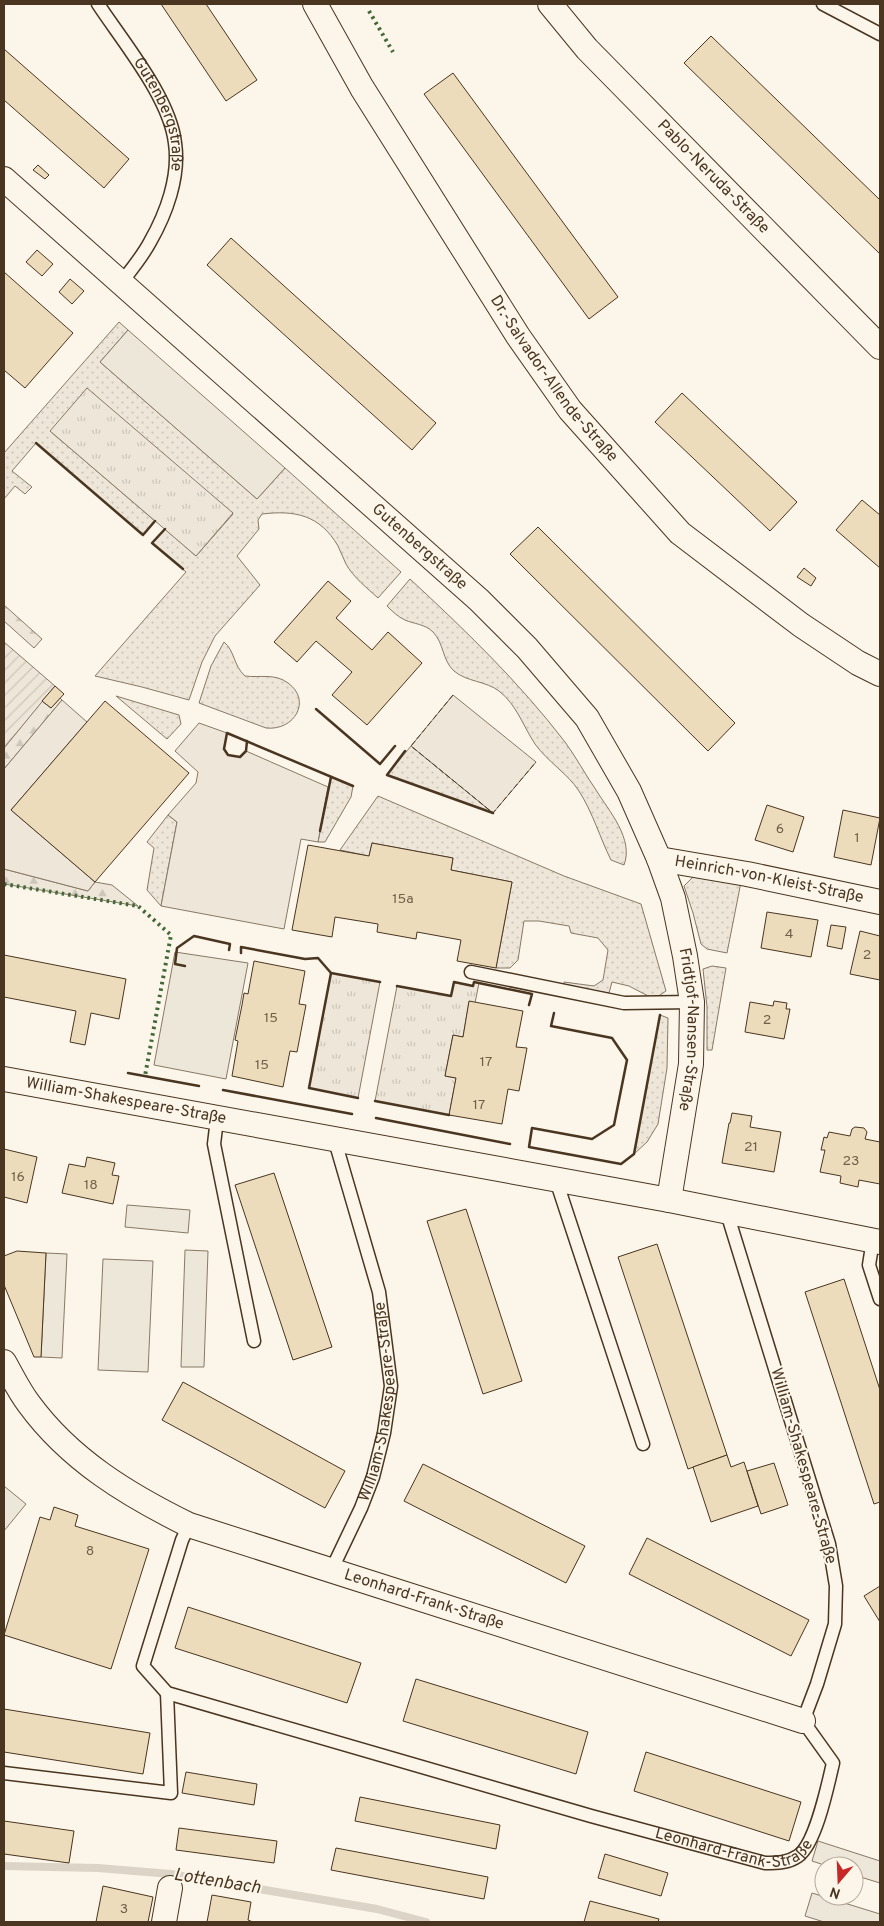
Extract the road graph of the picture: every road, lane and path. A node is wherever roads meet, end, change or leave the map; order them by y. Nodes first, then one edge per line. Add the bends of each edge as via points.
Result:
1 (98, 4) edge
2 (315, 4) edge
3 (550, 4) edge
4 (823, 4) edge
5 (880, 34) edge
6 (4, 179) edge
7 (121, 283) junction
8 (880, 347) edge
9 (880, 674) edge
10 (659, 859) junction
11 (880, 902) edge
12 (471, 972) dead end
13 (692, 1002) junction
14 (4, 1080) edge
15 (217, 1119) junction
16 (335, 1140) junction
17 (556, 1180) junction
18 (668, 1200) junction
19 (727, 1213) junction
20 (876, 1241) edge
21 (880, 1299) edge
22 (254, 1341) dead end
23 (4, 1362) edge
24 (643, 1444) dead end
25 (189, 1525) junction
26 (331, 1571) junction
27 (167, 1693) junction
28 (802, 1721) junction
29 (4, 1773) edge
30 (170, 1888) dead end
31 (164, 1922) edge

1 - 7 lane, Gutenbergstraße via 159,95 175,144 174,178 165,211 150,243
2 - 9 street, Dr.-Salvador-Allende-Straße via 362,88 460,245 570,410 680,534 801,625
3 - 8 street, Pablo-Neruda-Straße via 587,49
4 - 5 lane
6 - 7 street, Gutenbergstraße
7 - 10 street, Gutenbergstraße via 479,600 528,648 587,718 629,791
10 - 11 street, Heinrich-von-Kleist-Straße
10 - 13 street, Fridtjof-Nansen-Straße via 673,898
12 - 13 lane via 624,1002
13 - 18 street, Fridtjof-Nansen-Straße via 691,1064
14 - 15 street, William-Shakespeare-Straße
15 - 16 street, William-Shakespeare-Straße
15 - 22 lane via 214,1144
16 - 17 street, William-Shakespeare-Straße
16 - 26 lane, William-Shakespeare-Straße via 379,1292 391,1386 373,1477
17 - 18 street, William-Shakespeare-Straße
17 - 24 lane
18 - 19 street, William-Shakespeare-Straße
19 - 20 street, William-Shakespeare-Straße
19 - 28 lane, William-Shakespeare-Straße via 829,1544 836,1586 836,1624
20 - 21 lane via 869,1265
23 - 25 street, Leonhard-Frank-Straße via 29,1404 72,1452 123,1490
25 - 26 street, Leonhard-Frank-Straße
25 - 27 lane via 143,1666
26 - 28 street, Leonhard-Frank-Straße
27 - 28 lane, Leonhard-Frank-Straße via 765,1863 784,1862 800,1855 815,1830 825,1798 833,1763
27 - 29 lane via 171,1793
30 - 31 street

